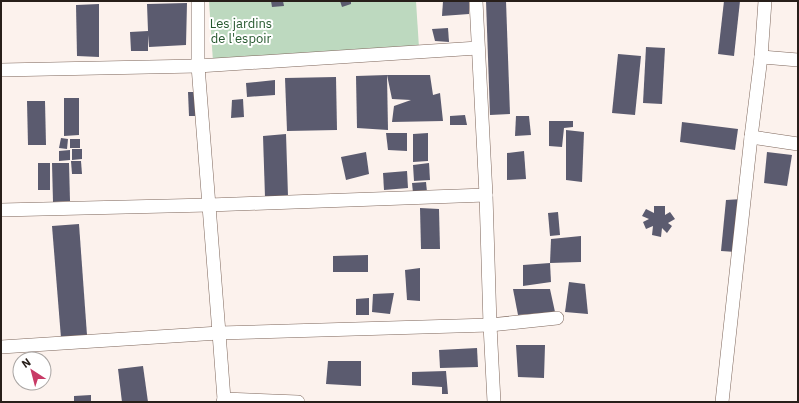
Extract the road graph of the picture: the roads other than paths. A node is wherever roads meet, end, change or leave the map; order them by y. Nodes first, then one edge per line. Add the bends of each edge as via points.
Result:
1 (198, 1) edge
2 (476, 1) edge
3 (765, 1) edge
4 (478, 48) junction
5 (761, 57) junction
6 (798, 60) edge
7 (198, 66) junction
8 (1, 70) edge
9 (751, 137) junction
10 (798, 144) edge
11 (486, 194) junction
12 (209, 205) junction
13 (1, 210) edge
14 (557, 318) dead end
15 (490, 325) junction
16 (219, 333) junction
17 (1, 347) edge
18 (223, 400) edge
19 (298, 402) edge
20 (494, 402) edge
21 (722, 402) edge

1 - 7 street
2 - 4 street
3 - 5 street
4 - 7 street
4 - 11 street
5 - 6 street
5 - 9 street
7 - 8 street
7 - 12 street
9 - 10 street
9 - 21 street
11 - 12 street
11 - 15 street
12 - 13 street
12 - 16 street
14 - 15 street
15 - 16 street
15 - 20 street
16 - 17 street
16 - 18 street
18 - 19 street

